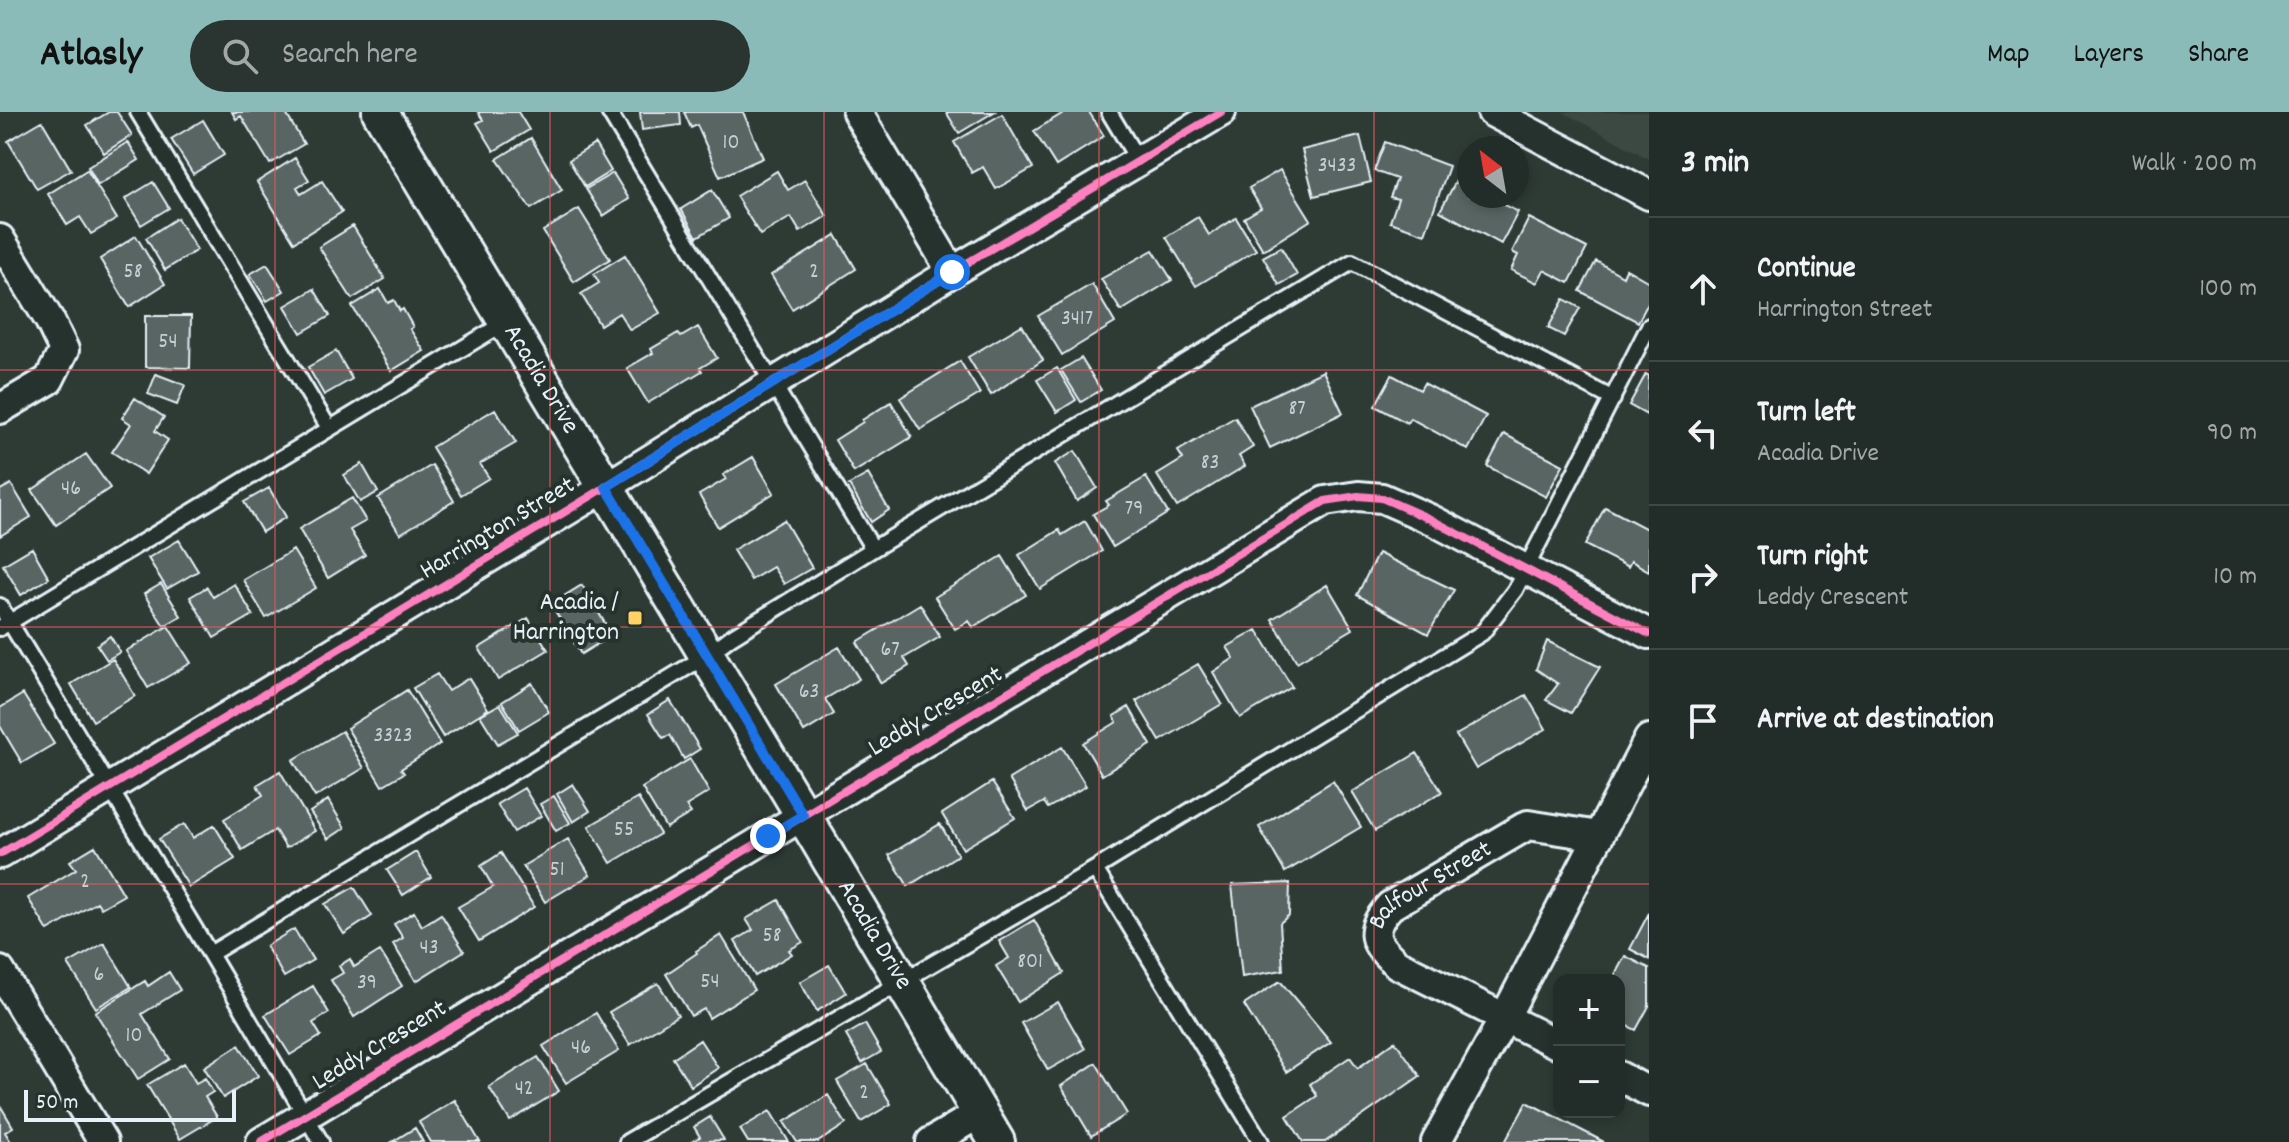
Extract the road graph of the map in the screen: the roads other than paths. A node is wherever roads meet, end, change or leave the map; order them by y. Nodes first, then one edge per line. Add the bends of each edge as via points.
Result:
1 (138, 112) edge
2 (609, 112) edge
3 (857, 112) edge
4 (1109, 112) edge
5 (1221, 112) edge
6 (1492, 112) edge
7 (385, 114) edge
8 (1139, 162) junction
9 (1649, 195) edge
10 (0, 239) edge
11 (952, 272) junction
12 (506, 322) junction
13 (1649, 326) edge
14 (772, 384) junction
15 (1613, 399) junction
16 (0, 409) edge
17 (329, 428) junction
18 (606, 487) junction
19 (873, 549) junction
20 (1525, 569) junction
21 (0, 606) edge
22 (5, 625) edge
23 (1649, 634) edge
24 (706, 656) junction
25 (1649, 739) edge
26 (110, 787) junction
27 (803, 815) junction
28 (1599, 836) junction
29 (0, 854) edge
30 (1095, 869) junction
31 (210, 954) junction
32 (0, 971) edge
33 (903, 982) junction
34 (1505, 1017) junction
35 (1553, 1042) edge
36 (1625, 1079) edge
37 (1649, 1092) edge
38 (304, 1115) junction
39 (989, 1128) edge
40 (103, 1142) edge
41 (261, 1142) edge
42 (321, 1142) edge
43 (627, 1142) edge
44 (931, 1142) edge
45 (1261, 1142) edge
46 (1436, 1142) edge

1 - 17 lane
2 - 14 lane
3 - 11 street
4 - 8 lane
5 - 8 street, Harrington Street
6 - 9 street
7 - 12 street, Acadia Drive
8 - 11 street, Harrington Street
10 - 16 street via 64,350 49,380
11 - 14 street, Harrington Street
12 - 17 lane
12 - 18 street, Acadia Drive
13 - 15 lane
14 - 18 street, Harrington Street
14 - 19 lane
15 - 19 lane via 1352,262
15 - 20 lane
17 - 22 lane
18 - 24 street, Acadia Drive
18 - 26 street, Harrington Street
19 - 24 lane
20 - 23 street, Leddy Crescent
20 - 27 street, Leddy Crescent via 1382,498 1325,501
20 - 30 lane via 1482,633
21 - 22 lane
22 - 26 lane
24 - 27 street, Acadia Drive
24 - 31 lane
25 - 28 street
26 - 29 street, Harrington Street
26 - 31 lane
27 - 33 street, Acadia Drive
27 - 38 street, Leddy Crescent
28 - 34 street
28 - 34 street, Balfour Street via 1528,825 1381,916 1375,929 1379,949 1397,964
30 - 33 lane
30 - 45 lane
31 - 38 lane
32 - 40 street
33 - 39 street, Acadia Drive
33 - 43 lane
34 - 35 street
34 - 46 street
36 - 37 street
38 - 41 street, Leddy Crescent
38 - 42 lane
39 - 44 street

